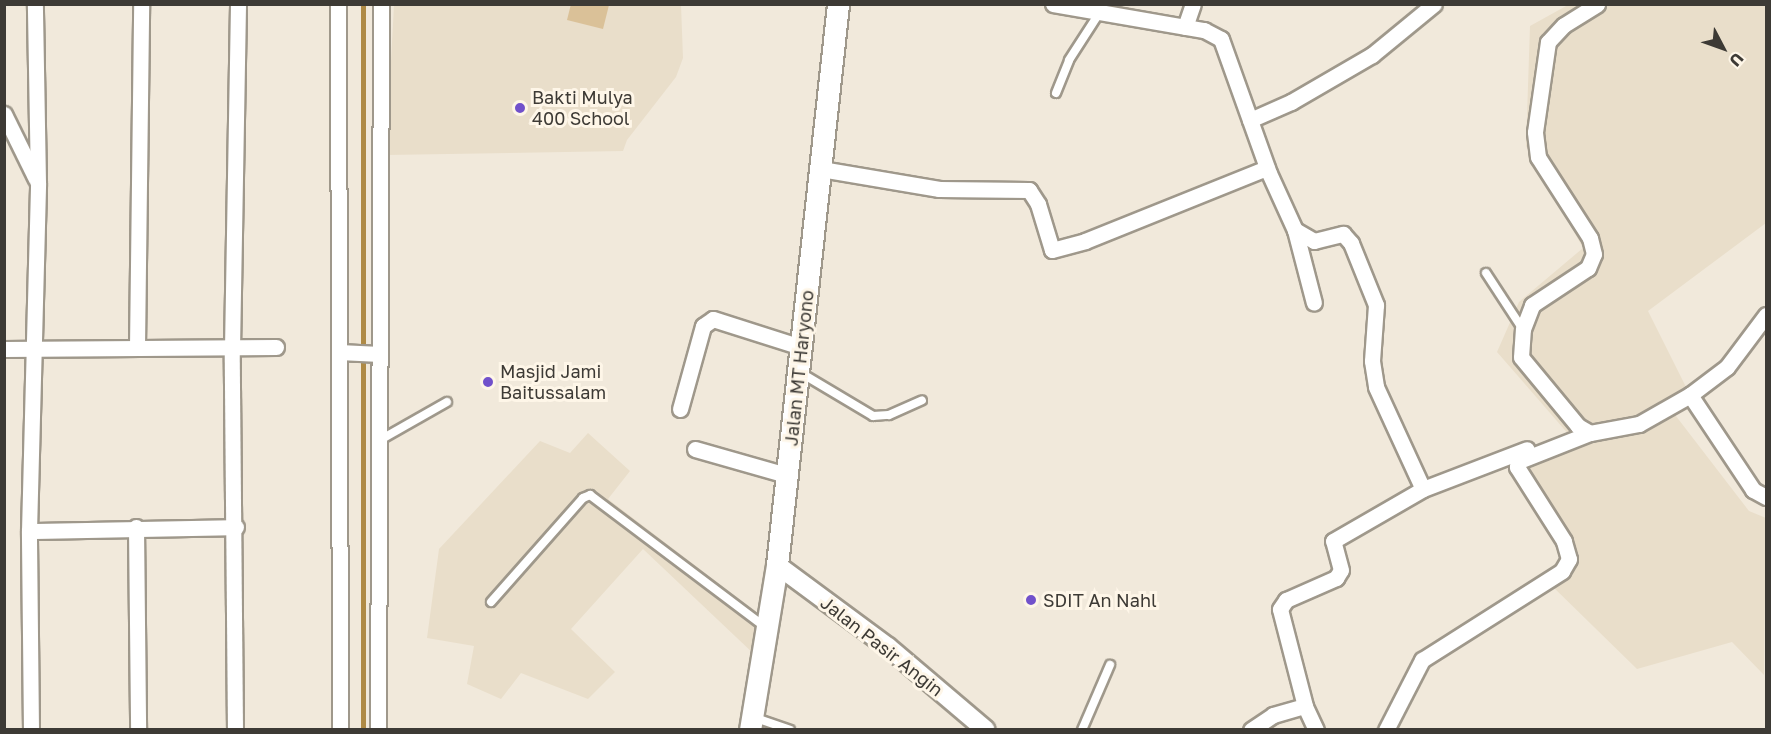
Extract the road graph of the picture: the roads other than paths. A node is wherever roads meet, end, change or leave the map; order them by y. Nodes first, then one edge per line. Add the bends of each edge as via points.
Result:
1 (34, 4) edge
2 (141, 4) edge
3 (238, 4) edge
4 (338, 4) edge
5 (381, 4) edge
6 (838, 4) edge
7 (1053, 4) edge
8 (1193, 4) edge
9 (1434, 4) edge
10 (1597, 4) edge
11 (1098, 15) junction
12 (1185, 27) junction
13 (1056, 93) dead end
14 (4, 114) edge
15 (1250, 120) junction
16 (1268, 168) junction
17 (821, 169) junction
18 (38, 183) junction
19 (1295, 230) junction
20 (1486, 273) dead end
21 (1314, 303) dead end
22 (1767, 315) edge
23 (1523, 329) junction
24 (801, 346) junction
25 (35, 347) junction
26 (137, 347) junction
27 (276, 347) dead end
28 (4, 349) edge
29 (232, 349) junction
30 (346, 353) junction
31 (376, 354) junction
32 (800, 372) junction
33 (1690, 395) junction
34 (922, 400) dead end
35 (447, 402) dead end
36 (680, 409) dead end
37 (1584, 430) junction
38 (380, 440) junction
39 (694, 449) dead end
40 (786, 475) junction
41 (1423, 489) junction
42 (1767, 497) edge
43 (136, 527) junction
44 (236, 527) junction
45 (29, 531) junction
46 (777, 565) junction
47 (491, 602) dead end
48 (765, 627) junction
49 (1110, 665) dead end
50 (1305, 706) junction
51 (751, 723) edge
52 (31, 729) edge
53 (138, 729) edge
54 (235, 729) edge
55 (340, 729) edge
56 (378, 729) edge
57 (790, 729) edge
58 (986, 729) edge
59 (1082, 729) edge
60 (1251, 729) edge
61 (1316, 729) edge
62 (1386, 729) edge

1 - 18 street
2 - 26 street
3 - 29 street
4 - 30 street
5 - 31 street
6 - 17 main road, Jalan MT Haryono
7 - 11 street
8 - 12 street
9 - 15 street via 1372,56 1291,102
10 - 23 street via 1564,25 1548,42 1535,132 1538,157 1590,238 1594,254 1588,268 1532,305
11 - 12 street
11 - 13 lane via 1069,60
12 - 15 street via 1204,30 1221,39
14 - 18 street
15 - 16 street
16 - 17 street via 1085,242 1052,250 1038,204 1029,190 939,189
16 - 19 street
17 - 24 main road, Jalan MT Haryono
18 - 25 street
19 - 21 street
19 - 41 street via 1314,241 1343,234 1351,243 1376,305 1372,361 1376,387
20 - 23 lane
22 - 33 street via 1727,367
23 - 37 street via 1521,357
24 - 32 main road, Jalan MT Haryono
24 - 36 street via 713,319 703,326
25 - 26 street
25 - 28 street
25 - 45 street
26 - 29 street
27 - 29 street
29 - 44 street
30 - 31 street
30 - 55 street
31 - 38 street
32 - 34 lane via 873,417 889,415
32 - 40 main road, Jalan MT Haryono
33 - 37 street via 1639,424
33 - 42 street via 1753,490
35 - 38 lane
37 - 41 street
37 - 62 street via 1517,463 1564,541 1569,559 1562,571 1422,660
38 - 56 street
39 - 40 street
40 - 46 main road, Jalan MT Haryono
41 - 50 street via 1333,541 1341,570 1336,578 1286,600 1280,609
43 - 44 street
43 - 45 street
43 - 53 street
44 - 54 street
45 - 52 street
46 - 48 main road, Jalan MT Haryono
46 - 58 street, Jalan Pasir Angin via 888,647
47 - 48 lane via 583,498 590,495
48 - 51 main road, Jalan MT Haryono
49 - 59 lane
50 - 60 street via 1273,715
50 - 61 street
51 - 57 lane

